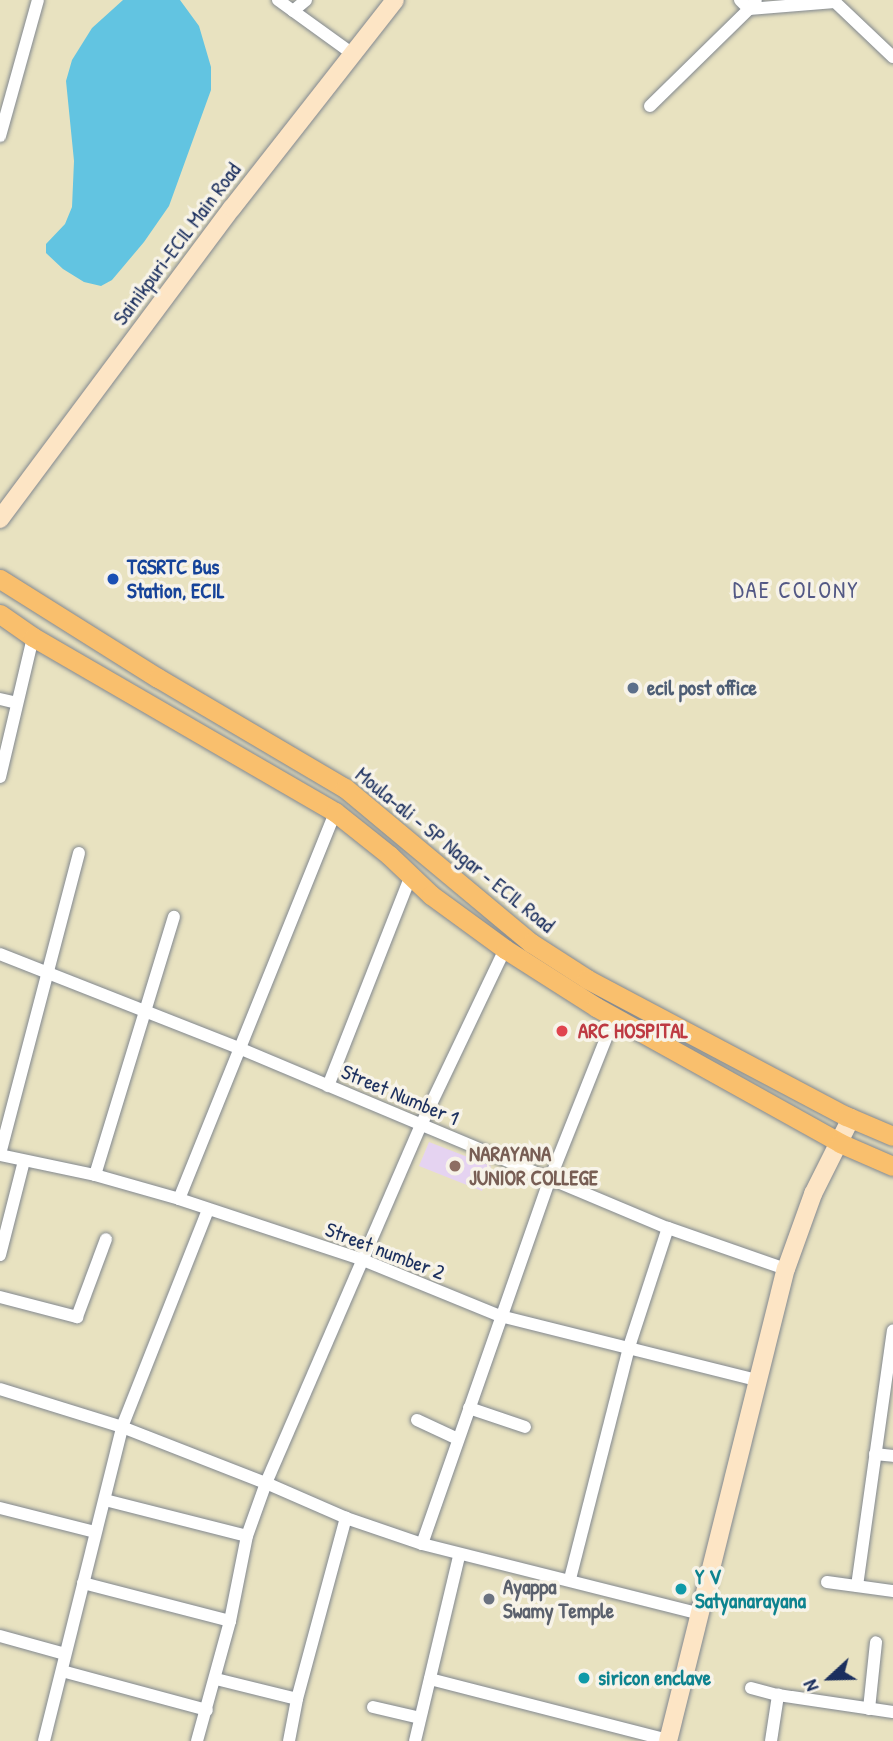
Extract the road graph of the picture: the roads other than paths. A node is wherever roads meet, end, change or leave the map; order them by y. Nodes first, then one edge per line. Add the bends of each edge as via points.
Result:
1 (38, 0) edge
2 (278, 0) edge
3 (306, 0) edge
4 (836, 1) edge
5 (391, 2) edge
6 (748, 3) edge
7 (293, 11) junction
8 (353, 54) junction
9 (893, 57) edge
10 (650, 106) dead end
11 (0, 136) edge
12 (2, 515) edge
13 (0, 579) edge
14 (0, 614) edge
15 (33, 637) junction
16 (0, 699) edge
17 (18, 704) junction
18 (0, 777) edge
19 (335, 812) junction
20 (79, 853) dead end
21 (411, 875) junction
22 (174, 916) dead end
23 (505, 949) junction
24 (0, 954) edge
25 (48, 975) junction
26 (144, 1010) junction
27 (614, 1018) junction
28 (239, 1048) junction
29 (328, 1086) junction
30 (850, 1118) junction
31 (421, 1125) junction
32 (893, 1136) edge
33 (840, 1143) junction
34 (0, 1155) edge
35 (24, 1161) junction
36 (893, 1166) edge
37 (95, 1175) junction
38 (550, 1178) junction
39 (178, 1199) junction
40 (208, 1210) junction
41 (668, 1228) junction
42 (106, 1239) dead end
43 (0, 1255) edge
44 (363, 1261) junction
45 (786, 1269) junction
46 (0, 1297) edge
47 (500, 1316) junction
48 (893, 1331) edge
49 (629, 1347) junction
50 (891, 1354) edge
51 (756, 1380) junction
52 (0, 1389) edge
53 (469, 1408) junction
54 (417, 1420) dead end
55 (121, 1427) junction
56 (525, 1427) dead end
57 (458, 1439) junction
58 (875, 1454) junction
59 (893, 1456) edge
60 (267, 1483) junction
61 (104, 1500) junction
62 (0, 1508) edge
63 (346, 1518) junction
64 (95, 1532) junction
65 (247, 1536) junction
66 (422, 1544) junction
67 (459, 1556) junction
68 (570, 1579) junction
69 (827, 1582) dead end
70 (83, 1583) junction
71 (857, 1586) junction
72 (893, 1591) edge
73 (700, 1614) junction
74 (230, 1621) junction
75 (0, 1636) edge
76 (876, 1642) dead end
77 (65, 1654) junction
78 (62, 1671) junction
79 (216, 1679) junction
80 (430, 1679) junction
81 (751, 1688) dead end
82 (778, 1695) junction
83 (297, 1699) junction
84 (373, 1707) dead end
85 (869, 1709) junction
86 (207, 1710) junction
87 (893, 1712) edge
88 (420, 1718) junction
89 (668, 1740) edge
90 (44, 1741) edge
91 (197, 1741) edge
92 (289, 1741) edge
93 (415, 1741) edge
94 (771, 1741) edge

1 - 11 street
2 - 7 street
3 - 7 street
4 - 6 street
4 - 9 street
5 - 8 street, Sainikpuri-ECIL Main Road
6 - 10 street
7 - 8 street
8 - 12 street, Sainikpuri-ECIL Main Road
13 - 30 main road, Moula-ali - SP Nagar - ECIL Road via 345,788 531,943 587,979
14 - 15 main road, Moula-ali - SP Nagar - ECIL Road
15 - 17 street
15 - 19 main road, Moula-ali - SP Nagar - ECIL Road
16 - 17 street
17 - 18 street
19 - 21 main road, Moula-ali - SP Nagar - ECIL Road
19 - 28 street
20 - 25 street
21 - 23 main road, Moula-ali - SP Nagar - ECIL Road
21 - 29 street
22 - 26 street
23 - 27 main road, Moula-ali - SP Nagar - ECIL Road
23 - 31 street
24 - 25 street, Street Number 1
25 - 26 street, Street Number 1
25 - 34 street
26 - 28 street, Street Number 1
26 - 37 street
27 - 33 main road, Moula-ali - SP Nagar - ECIL Road
27 - 38 street
28 - 29 street, Street Number 1
28 - 39 street
29 - 31 street, Street Number 1
30 - 32 main road, Moula-ali - SP Nagar - ECIL Road
30 - 33 street
31 - 38 street, Street Number 1
31 - 44 street
33 - 36 main road, Moula-ali - SP Nagar - ECIL Road
33 - 45 street via 813,1194
34 - 35 street, Street number 2
35 - 37 street, Street number 2
35 - 43 street
37 - 39 street, Street number 2
38 - 41 street, Street Number 1
38 - 47 street
39 - 40 street, Street number 2
40 - 44 street, Street number 2
40 - 55 street
41 - 45 street, Street Number 1
41 - 49 street
42 - 46 street via 77,1317
44 - 47 street, Street number 2
44 - 60 street
45 - 51 street
47 - 49 street, Street number 2
47 - 53 street
48 - 50 street
49 - 51 street, Street number 2
49 - 68 street
50 - 58 street
51 - 73 street
52 - 55 street
53 - 56 street
53 - 57 street
54 - 57 street
55 - 60 street
55 - 61 street
57 - 66 street
58 - 59 street
58 - 71 street
60 - 63 street
60 - 65 street
61 - 64 street
61 - 65 street
62 - 64 street
63 - 66 street
63 - 83 street
64 - 70 street
65 - 74 street
66 - 67 street
67 - 68 street
67 - 80 street
68 - 73 street
69 - 71 street
70 - 74 street
70 - 77 street
71 - 72 street
73 - 89 street
74 - 79 street
75 - 77 street
76 - 85 street
77 - 78 street
78 - 86 street
78 - 90 street
79 - 83 street
79 - 86 street
80 - 88 street
80 - 89 street
81 - 82 street
82 - 85 street
82 - 94 street
83 - 92 street
84 - 88 street
85 - 87 street
86 - 91 street
88 - 93 street

